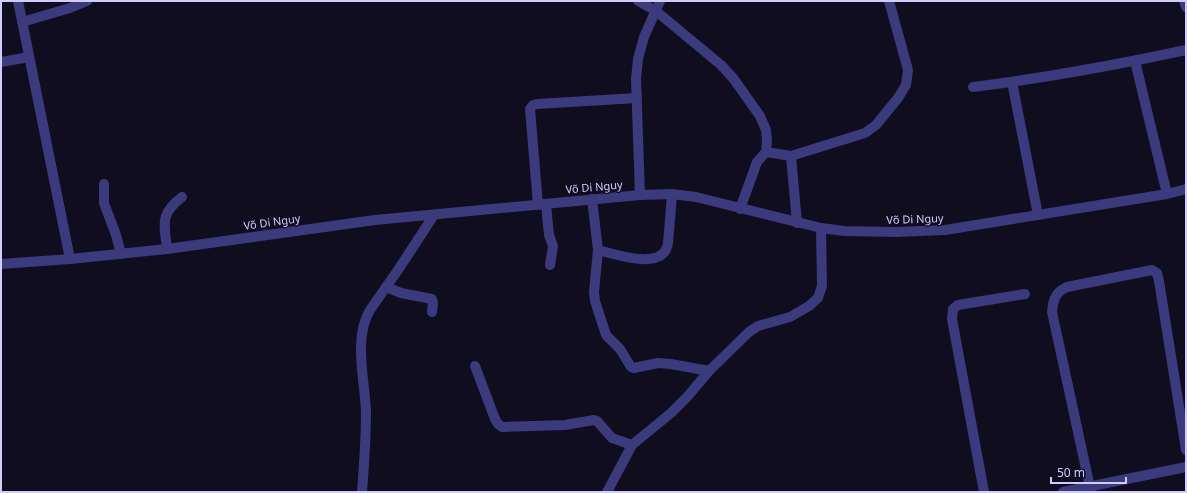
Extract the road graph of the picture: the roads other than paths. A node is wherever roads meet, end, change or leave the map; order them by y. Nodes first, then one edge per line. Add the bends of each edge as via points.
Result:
1 (18, 1) edge
2 (87, 1) edge
3 (638, 1) edge
4 (889, 1) edge
5 (1184, 1) edge
6 (658, 6) edge
7 (1186, 7) edge
8 (22, 22) junction
9 (1186, 50) edge
10 (29, 57) junction
11 (1136, 61) junction
12 (1, 62) edge
13 (1012, 82) junction
14 (974, 87) dead end
15 (637, 98) junction
16 (766, 152) junction
17 (791, 156) junction
18 (104, 184) dead end
19 (1186, 189) edge
20 (672, 194) junction
21 (1167, 194) junction
22 (640, 195) junction
23 (182, 197) dead end
24 (592, 199) junction
25 (542, 204) junction
26 (740, 209) junction
27 (1038, 214) junction
28 (434, 215) junction
29 (797, 223) junction
30 (821, 228) junction
31 (167, 249) junction
32 (598, 250) junction
33 (121, 254) junction
34 (70, 259) junction
35 (1, 264) edge
36 (550, 265) dead end
37 (386, 287) junction
38 (1024, 294) dead end
39 (432, 312) dead end
40 (475, 366) dead end
41 (709, 371) junction
42 (632, 445) junction
43 (1186, 450) edge
44 (1186, 467) edge
45 (1090, 489) edge
46 (362, 492) edge
47 (607, 492) edge
48 (984, 492) edge
49 (1063, 492) edge

1 - 8 street
2 - 8 street
3 - 6 street
4 - 17 street via 908,70 906,85 898,98 876,125 864,133
5 - 7 street
6 - 15 street via 640,51 636,79
6 - 16 street via 733,78 760,116 768,141
8 - 10 street
9 - 11 street
10 - 12 street
10 - 34 street
11 - 13 street
11 - 21 street
13 - 14 street
13 - 27 street
15 - 22 street
15 - 25 street via 533,105 530,109
16 - 17 street
16 - 26 street via 757,162
17 - 29 street
18 - 33 street via 104,203
19 - 21 street, Võ Di Nguy
20 - 22 street, Võ Di Nguy
20 - 26 street, Võ Di Nguy via 696,197
20 - 32 street via 667,248 659,257 652,260
21 - 27 street, Võ Di Nguy
22 - 24 street, Võ Di Nguy
23 - 31 street via 169,208 165,216
24 - 25 street, Võ Di Nguy
24 - 32 street
25 - 28 street, Võ Di Nguy
25 - 36 street via 553,246
26 - 29 street, Võ Di Nguy
27 - 30 street, Võ Di Nguy via 945,230 896,232
28 - 31 street, Võ Di Nguy via 375,220
28 - 37 street
29 - 30 street, Võ Di Nguy
30 - 41 street via 822,286 818,298 790,317 753,329
31 - 33 street, Võ Di Nguy
32 - 41 street via 594,292 597,310 606,335 631,367 671,364
33 - 34 street, Võ Di Nguy
34 - 35 street, Võ Di Nguy
37 - 39 street via 401,293 432,299
37 - 46 street via 366,316 362,328 366,411
38 - 48 street via 958,305 953,309 952,319
40 - 42 street via 495,419 502,427 565,425 594,420 612,438
41 - 42 street via 671,413
42 - 47 street
43 - 45 street via 1157,273 1152,270 1067,288 1054,299 1052,312
44 - 45 street
45 - 49 street

